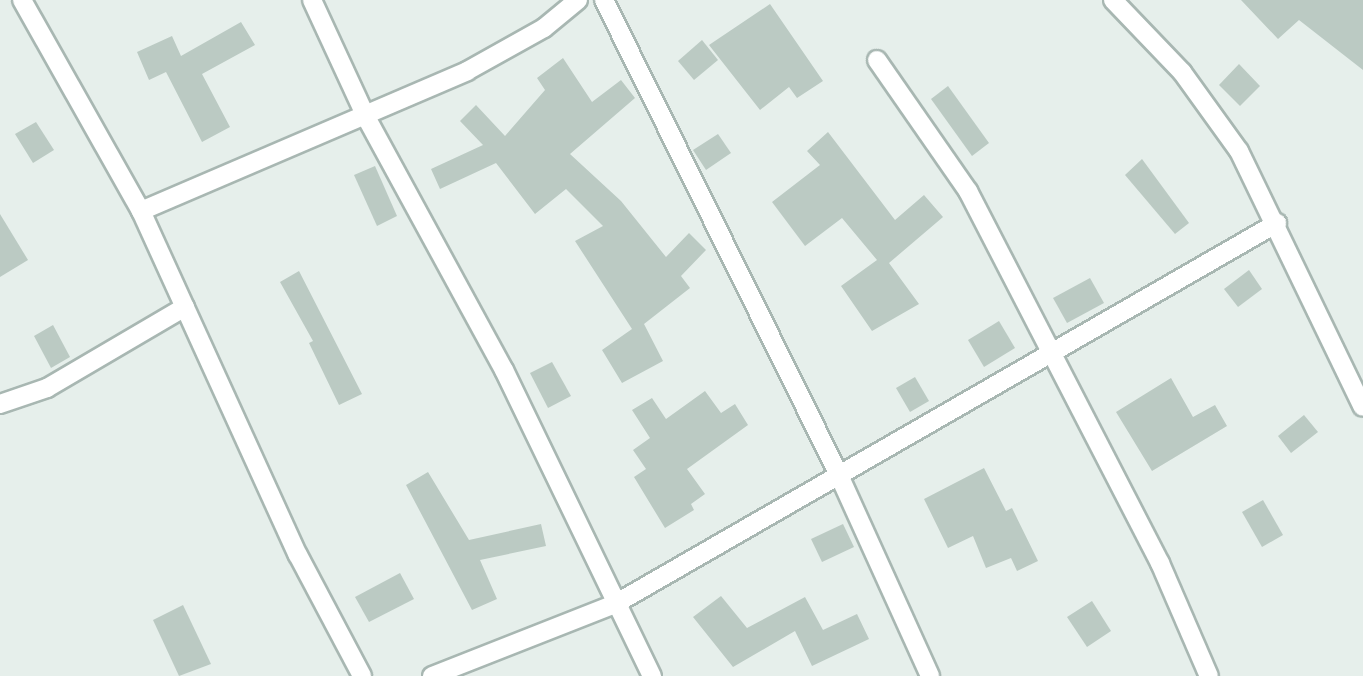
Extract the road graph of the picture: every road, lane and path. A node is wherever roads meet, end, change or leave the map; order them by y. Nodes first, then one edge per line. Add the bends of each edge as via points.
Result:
1 (22, 0) edge
2 (312, 0) edge
3 (578, 0) edge
4 (604, 0) edge
5 (1113, 0) edge
6 (877, 60) dead end
7 (366, 117) junction
8 (141, 211) junction
9 (1277, 223) junction
10 (185, 307) junction
11 (1052, 357) junction
12 (0, 404) edge
13 (1363, 407) edge
14 (838, 473) junction
15 (615, 604) junction
16 (362, 676) edge
17 (432, 676) edge
18 (652, 676) edge
19 (930, 676) edge
20 (1209, 676) edge

1 - 8 street
2 - 7 street
3 - 7 street via 544,28 467,70
4 - 14 street
5 - 9 street via 1182,72 1239,151
6 - 11 street via 968,191
7 - 8 street
7 - 15 street via 504,370
8 - 10 street
9 - 11 street
9 - 13 street
10 - 12 street via 46,388
10 - 16 street via 298,555
11 - 14 street
11 - 20 street via 1160,563
14 - 15 street
14 - 19 street
15 - 17 street
15 - 18 street

